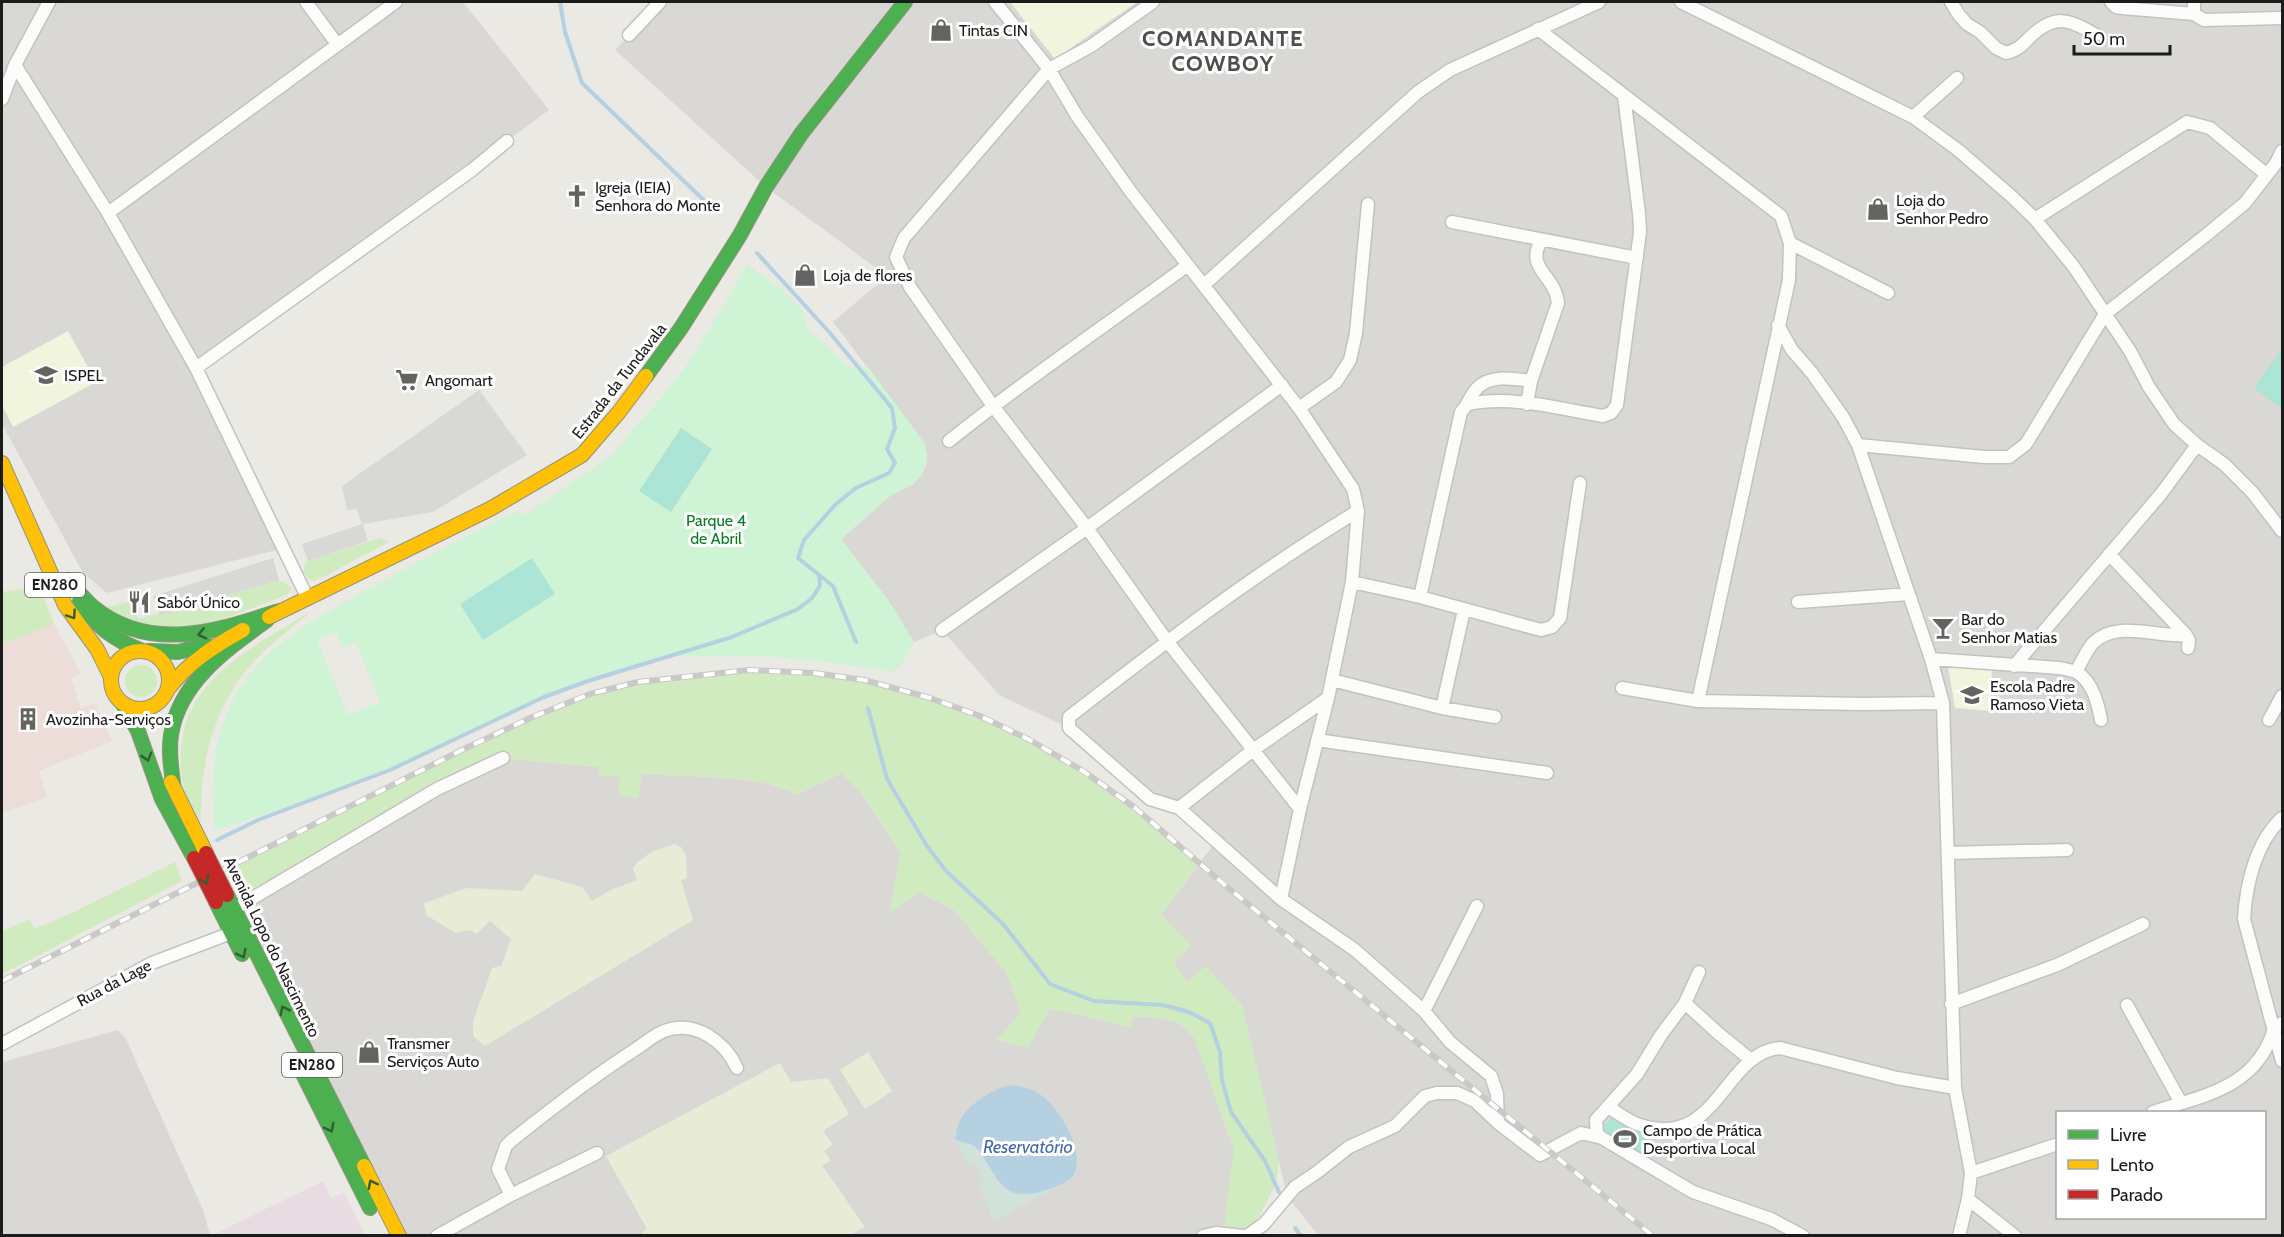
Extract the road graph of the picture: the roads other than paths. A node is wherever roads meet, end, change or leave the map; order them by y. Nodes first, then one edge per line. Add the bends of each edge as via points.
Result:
1 (49, 2) edge
2 (306, 2) edge
3 (396, 2) edge
4 (660, 2) edge
5 (905, 2) edge
6 (995, 2) edge
7 (1153, 2) edge
8 (1599, 2) edge
9 (1681, 2) edge
10 (1951, 2) edge
11 (2111, 2) edge
12 (2194, 8) edge
13 (2283, 18) edge
14 (1538, 29) junction
15 (629, 35) dead end
16 (2096, 35) dead end
17 (337, 44) junction
18 (15, 65) junction
19 (1049, 69) junction
20 (1957, 78) dead end
21 (1624, 96) junction
22 (2, 99) edge
23 (1912, 117) junction
24 (507, 141) dead end
25 (2283, 151) edge
26 (2267, 175) junction
27 (1368, 204) dead end
28 (108, 213) junction
29 (2035, 219) junction
30 (1452, 222) dead end
31 (1541, 240) junction
32 (1790, 243) junction
33 (1637, 258) junction
34 (1188, 266) junction
35 (1205, 284) junction
36 (1888, 293) dead end
37 (2105, 314) junction
38 (1778, 325) junction
39 (195, 368) junction
40 (1531, 381) junction
41 (1282, 385) junction
42 (1469, 404) junction
43 (1527, 404) junction
44 (993, 406) junction
45 (1299, 408) junction
46 (949, 441) dead end
47 (1858, 445) junction
48 (2197, 445) junction
49 (2, 463) edge
50 (1580, 483) dead end
51 (13, 486) junction
52 (1358, 511) junction
53 (1087, 528) junction
54 (2283, 531) edge
55 (2109, 554) junction
56 (68, 580) junction
57 (1352, 582) junction
58 (1909, 594) junction
59 (307, 597) junction
60 (1420, 597) junction
61 (1798, 602) dead end
62 (1464, 610) junction
63 (279, 611) junction
64 (942, 630) dead end
65 (2186, 635) junction
66 (230, 637) junction
67 (1167, 641) junction
68 (2188, 648) dead end
69 (145, 651) junction
70 (1931, 659) junction
71 (2014, 666) junction
72 (2076, 672) junction
73 (111, 677) junction
74 (1332, 680) junction
75 (1622, 688) dead end
76 (166, 693) junction
77 (2283, 696) edge
78 (1328, 698) junction
79 (1698, 701) junction
80 (1943, 703) junction
81 (123, 704) junction
82 (1442, 708) junction
83 (1495, 717) dead end
84 (2101, 720) dead end
85 (2269, 720) dead end
86 (1317, 740) junction
87 (1252, 750) junction
88 (502, 758) dead end
89 (1547, 773) dead end
90 (174, 791) junction
91 (1179, 808) junction
92 (1300, 809) junction
93 (2283, 818) edge
94 (2067, 850) dead end
95 (1948, 853) junction
96 (200, 856) junction
97 (221, 898) junction
98 (1281, 899) junction
99 (1477, 906) dead end
100 (234, 909) junction
101 (2143, 924) dead end
102 (231, 933) junction
103 (1699, 972) dead end
104 (1685, 1003) junction
105 (1951, 1004) junction
106 (2127, 1005) dead end
107 (1424, 1011) junction
108 (2278, 1026) edge
109 (2, 1044) edge
110 (1751, 1060) junction
111 (2283, 1061) edge
112 (737, 1068) dead end
113 (1955, 1088) junction
114 (2181, 1103) junction
115 (1608, 1107) junction
116 (2159, 1111) edge
117 (1497, 1123) junction
118 (1602, 1138) junction
119 (2056, 1145) edge
120 (597, 1153) dead end
121 (1971, 1173) junction
122 (510, 1196) junction
123 (1968, 1199) junction
124 (385, 1236) edge
125 (399, 1236) edge
126 (437, 1236) edge
127 (1203, 1236) edge
128 (1245, 1236) edge
129 (1803, 1236) edge
130 (1959, 1236) edge
131 (2015, 1236) edge

1 - 18 street
2 - 17 street
3 - 17 street
4 - 15 street
5 - 59 main road, Estrada da Tundavala via 801,134 681,328 582,455 490,510
6 - 19 street
7 - 19 street via 1091,46
8 - 14 street
9 - 23 street
10 - 16 street via 1967,24 2006,53 2019,50 2041,26 2055,21 2069,21
11 - 12 street via 2122,8
12 - 13 street via 2204,20
14 - 21 street
14 - 35 street via 1450,70 1418,92
17 - 28 street
18 - 22 street
18 - 28 street
19 - 34 street via 1077,116
19 - 44 street via 904,238 896,257 910,287
20 - 23 street
21 - 32 street via 1781,216
21 - 33 street via 1639,213
23 - 29 street via 1958,150
24 - 39 street
25 - 26 street
26 - 29 street via 2210,128 2187,122
26 - 37 street via 2245,203
27 - 45 street via 1350,360 1336,382
28 - 39 street
29 - 37 street
30 - 31 street
31 - 33 street
31 - 40 street via 1535,259 1557,290 1558,303
32 - 36 street
32 - 38 street via 1789,280
33 - 43 street via 1617,405 1611,413 1603,416
34 - 35 street
34 - 44 street
35 - 41 street
37 - 47 street via 2026,444 2009,457
37 - 48 street via 2174,424
38 - 47 street via 1843,417
38 - 79 street
39 - 59 street
40 - 42 street via 1491,380 1474,393
40 - 43 street
41 - 45 street
41 - 53 street
42 - 43 street
42 - 60 street via 1456,426
44 - 46 street
44 - 53 street
45 - 52 street via 1353,489
47 - 58 street
48 - 54 street via 2224,464
48 - 55 street via 2162,494
49 - 51 main road, EN280
50 - 62 street via 1560,618 1552,627 1541,630
51 - 56 main road, EN280
51 -> 73 main road, EN280 via 51,578
52 - 57 street
52 - 67 street via 1296,548
53 - 64 street
53 - 67 street
55 - 65 street
55 - 71 street
63 -> 56 main road via 195,636 154,635 112,620 95,609
56 - 69 main road, EN280 via 90,620 102,633
57 - 60 street
57 - 74 street
58 - 61 street
58 - 70 street
59 - 63 main road, Estrada da Tundavala
60 - 62 street
62 - 82 street
63 - 66 main road, Estrada da Tundavala
63 - 90 main road via 224,651 182,699 170,741
65 - 68 street
65 - 72 street via 2110,633 2094,642
66 - 69 main road, Estrada da Tundavala via 170,655
66 - 76 main road, Estrada da Tundavala via 180,672
67 - 87 street
67 - 91 street via 1069,717 1069,728 1150,799
69 - 73 main road via 123,656
69 - 76 main road via 164,662 170,679
70 - 71 street
70 - 80 street
71 - 72 street
72 - 84 street via 2087,682
73 - 81 main road via 112,689
74 - 78 street
74 - 82 street
75 - 79 street
76 - 81 main road via 150,708
76 - 90 main road, Avenida Lopo do Nascimento / EN280 via 162,750
77 - 85 street
78 - 86 street
78 - 87 street
79 - 80 street
80 - 95 street
81 -> 96 main road, Avenida Lopo do Nascimento / EN280 via 137,729 161,797
82 - 83 street
86 - 89 street
86 - 92 street
87 - 91 street
87 - 92 street
88 - 100 street via 437,789
90 - 96 main road, Avenida Lopo do Nascimento / EN280
91 - 98 street
92 - 98 street
93 - 108 street via 2264,839 2245,900 2244,919
94 - 95 street
95 - 105 street
96 - 97 main road, Avenida Lopo do Nascimento / EN280, bridge
97 - 100 main road, Avenida Lopo do Nascimento / EN280
97 - 102 main road, Avenida Lopo do Nascimento / EN280
98 - 107 street via 1355,950
99 - 107 street
125 -> 100 main road, Avenida Lopo do Nascimento / EN280
101 - 105 street via 2057,965
102 - 109 street, Rua da Lage via 152,963
102 -> 124 main road, Avenida Lopo do Nascimento / EN280
103 - 104 street
104 - 110 street
104 - 115 street via 1637,1074
105 - 113 street
106 - 114 street
107 - 117 street via 1450,1042 1491,1076 1497,1094
108 - 111 street
108 - 114 street via 2257,1064 2238,1081
110 - 113 street via 1768,1049 1780,1048 1897,1078
110 - 115 street via 1692,1122 1666,1130 1648,1127
112 - 122 street via 721,1044 703,1032 665,1030 506,1146 498,1169
113 - 121 street
114 - 116 street
115 - 118 street via 1596,1120 1597,1134
117 - 118 street via 1540,1155 1581,1133
117 - 128 street via 1475,1101 1457,1093 1425,1096 1395,1126 1349,1147 1295,1187 1264,1224
118 - 129 street via 1693,1192 1771,1219
119 - 121 street
120 - 122 street
121 - 123 street
122 - 126 street
123 - 130 street
123 - 131 street
127 - 128 street

